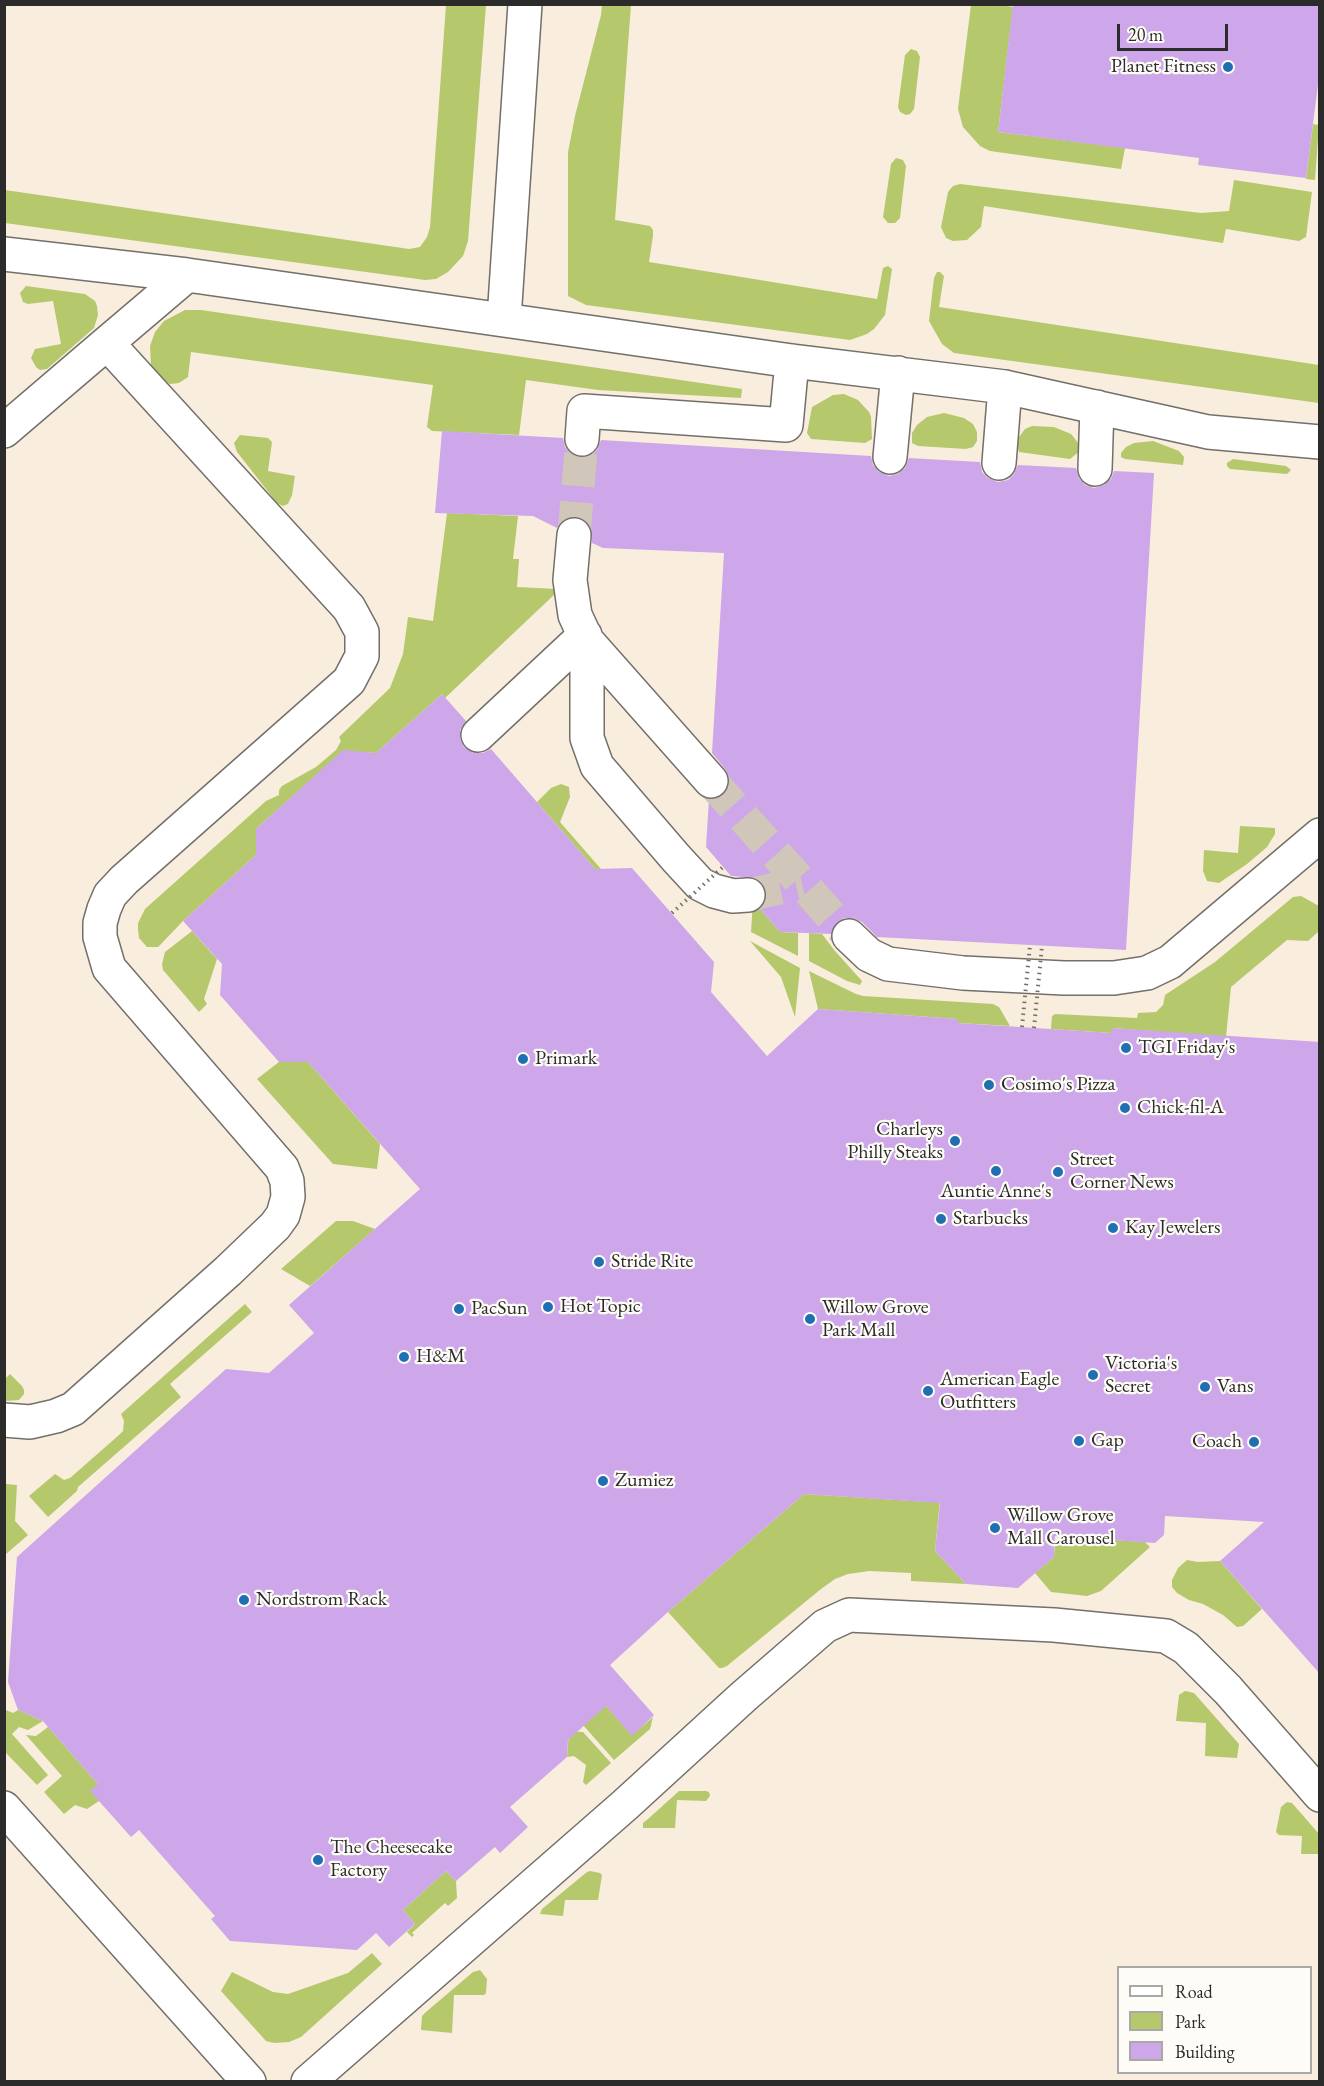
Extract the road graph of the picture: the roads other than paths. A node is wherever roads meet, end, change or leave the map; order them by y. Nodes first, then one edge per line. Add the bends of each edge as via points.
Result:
1 (525, 4) edge
2 (4, 254) edge
3 (187, 275) junction
4 (504, 319) junction
5 (107, 343) junction
6 (792, 361) junction
7 (898, 373) junction
8 (1005, 387) junction
9 (1097, 407) junction
10 (4, 431) edge
11 (582, 439) tunnel mouth
12 (1320, 442) edge
13 (890, 457) dead end
14 (999, 464) dead end
15 (1095, 469) dead end
16 (574, 535) tunnel mouth
17 (586, 638) junction
18 (478, 735) dead end
19 (711, 781) tunnel mouth
20 (1320, 835) edge
21 (748, 895) tunnel mouth
22 (849, 936) tunnel mouth
23 (4, 1420) edge
24 (1320, 1795) edge
25 (4, 1808) edge
26 (249, 2082) edge
27 (309, 2082) edge

1 - 4 lane
2 - 3 lane
3 - 4 lane
3 - 5 lane
4 - 6 lane
5 - 10 lane
5 - 23 lane via 349,608 363,632 362,656 349,681 124,880 110,895 100,923 109,968 282,1168 288,1197 283,1215 228,1271 73,1409 30,1422
6 - 7 lane
6 - 11 lane via 786,438 684,432 584,411
7 - 8 lane
7 - 13 lane
8 - 9 lane
8 - 14 lane
9 - 12 lane via 1208,432
9 - 15 lane
16 - 17 lane via 570,580 575,615
17 - 18 lane
17 - 19 lane
17 - 21 lane via 587,738 597,766 700,884 733,896
20 - 22 lane via 1170,962 1147,973 1114,978 1064,978 898,966 869,955
24 - 27 lane via 1228,1690 1186,1648 1166,1636 1054,1625 849,1615 825,1626 759,1683
25 - 26 lane

